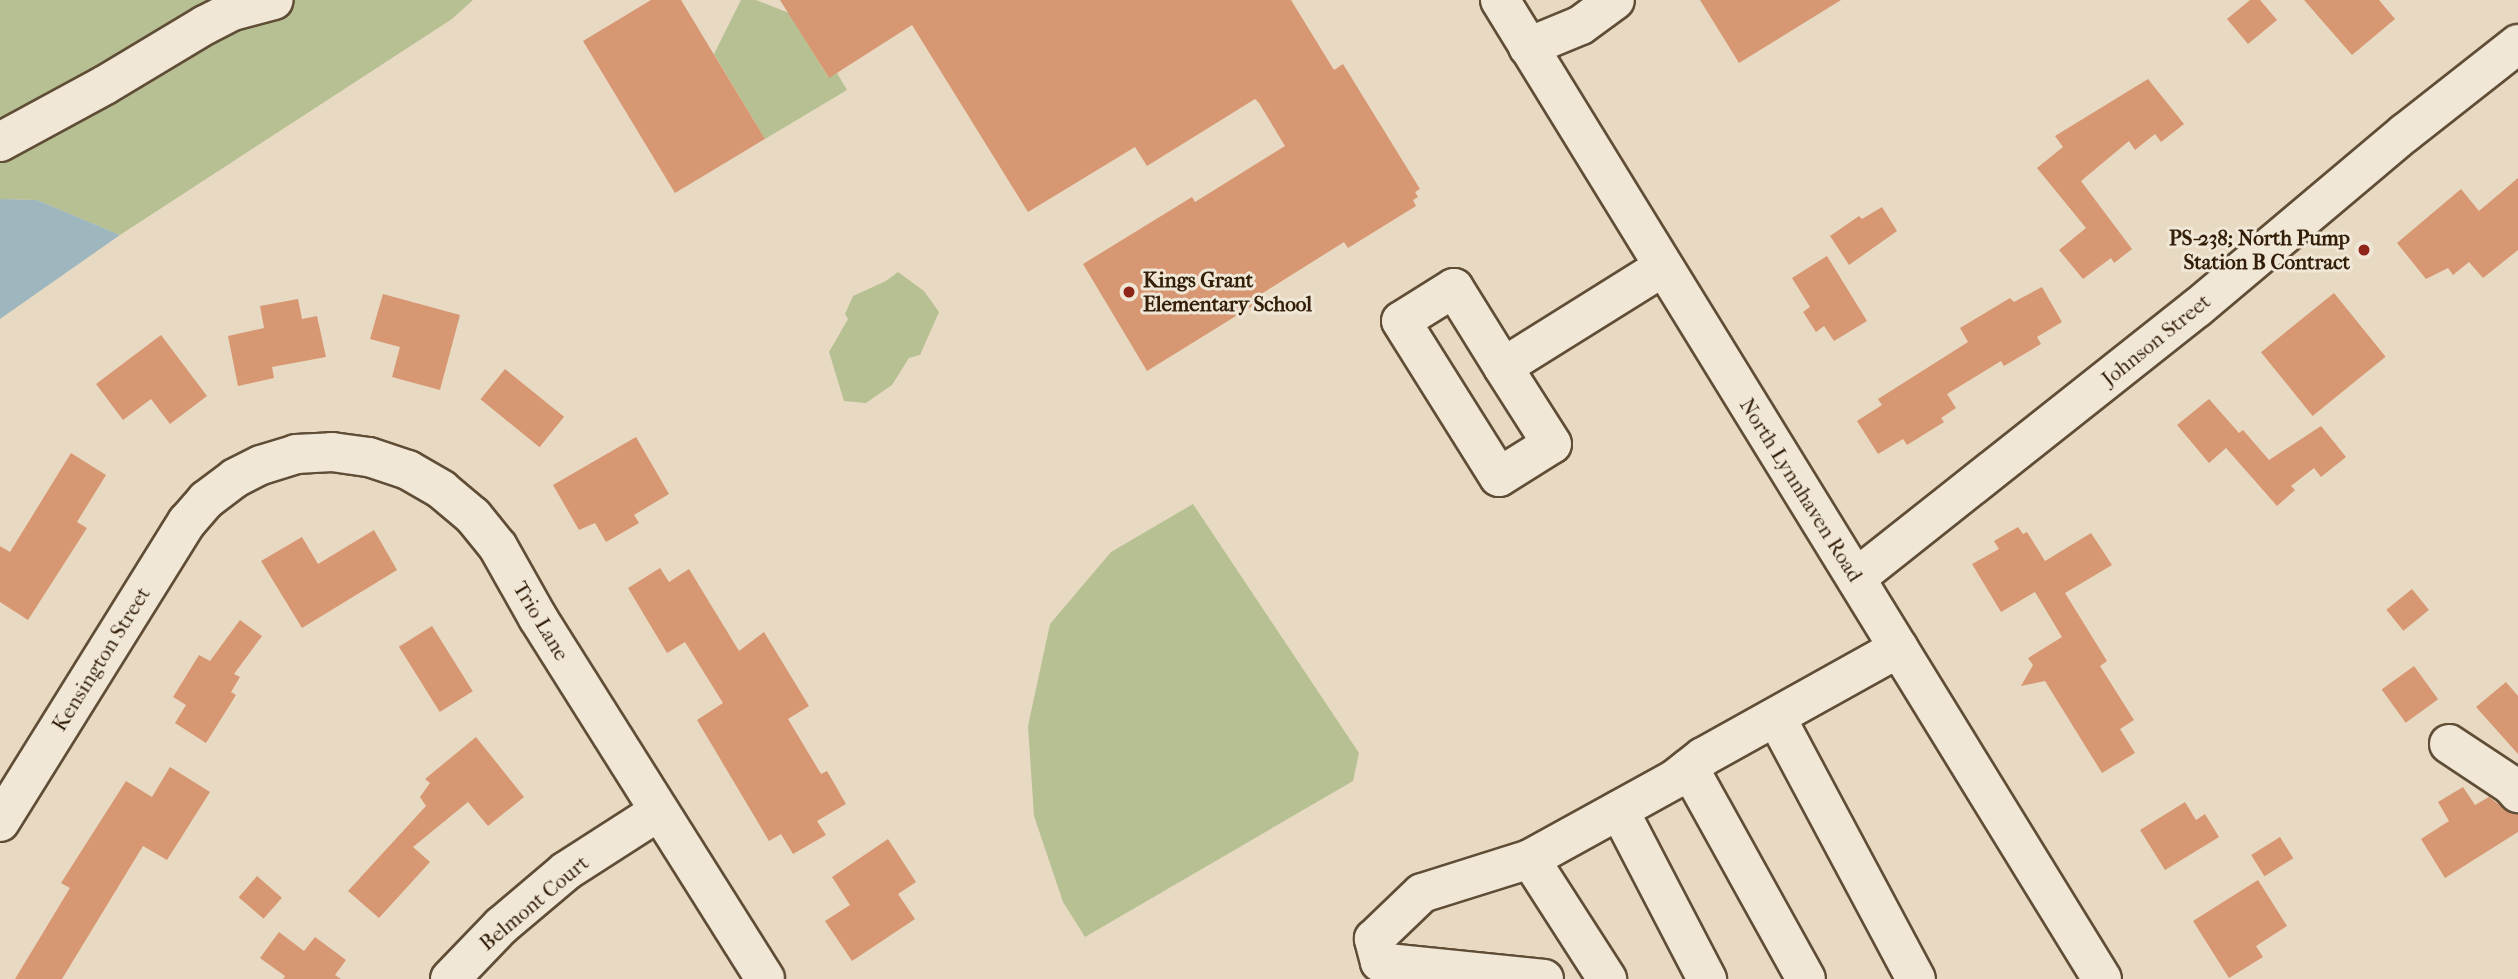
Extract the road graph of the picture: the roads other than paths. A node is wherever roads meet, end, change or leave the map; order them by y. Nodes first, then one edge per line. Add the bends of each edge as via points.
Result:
1 (274, 0) edge
2 (1500, 0) edge
3 (1615, 0) edge
4 (2518, 44) edge
5 (1528, 47) junction
6 (0, 142) edge
7 (1663, 267) junction
8 (1503, 366) junction
9 (206, 500) joint
10 (1856, 578) junction
11 (1899, 648) junction
12 (1776, 716) junction
13 (2449, 744) dead end
14 (1689, 768) junction
15 (2518, 793) edge
16 (1619, 810) junction
17 (658, 812) junction
18 (0, 821) edge
19 (1530, 859) junction
20 (2098, 977) edge
21 (450, 979) edge
22 (765, 979) edge
23 (1544, 979) edge
24 (1607, 979) edge
25 (1707, 979) edge
26 (1805, 979) edge
27 (1916, 979) edge

1 - 6 street via 233,11 205,25
2 - 5 street, North Lynnhaven Road
3 - 5 street via 1581,25
4 - 10 street, Johnson Street via 2405,132 2197,308
5 - 7 street, North Lynnhaven Road
7 - 8 street
7 - 10 street, North Lynnhaven Road
8 - 8 street via 1552,444 1499,477 1401,321 1454,288
9 - 17 street, Trio Lane via 261,465 296,454 332,452 369,457 408,470 443,490 473,516 498,547
9 - 18 street, Kensington Street via 187,522
10 - 11 street, North Lynnhaven Road
11 - 12 street
11 - 20 street, North Lynnhaven Road
12 - 14 street
12 - 27 street
13 - 15 street
14 - 16 street
14 - 26 street
16 - 19 street
16 - 25 street
17 - 21 street, Belmont Court via 566,871 501,926
17 - 22 street, Trio Lane
19 - 23 street via 1422,893 1374,939 1374,949 1380,962
19 - 24 street

